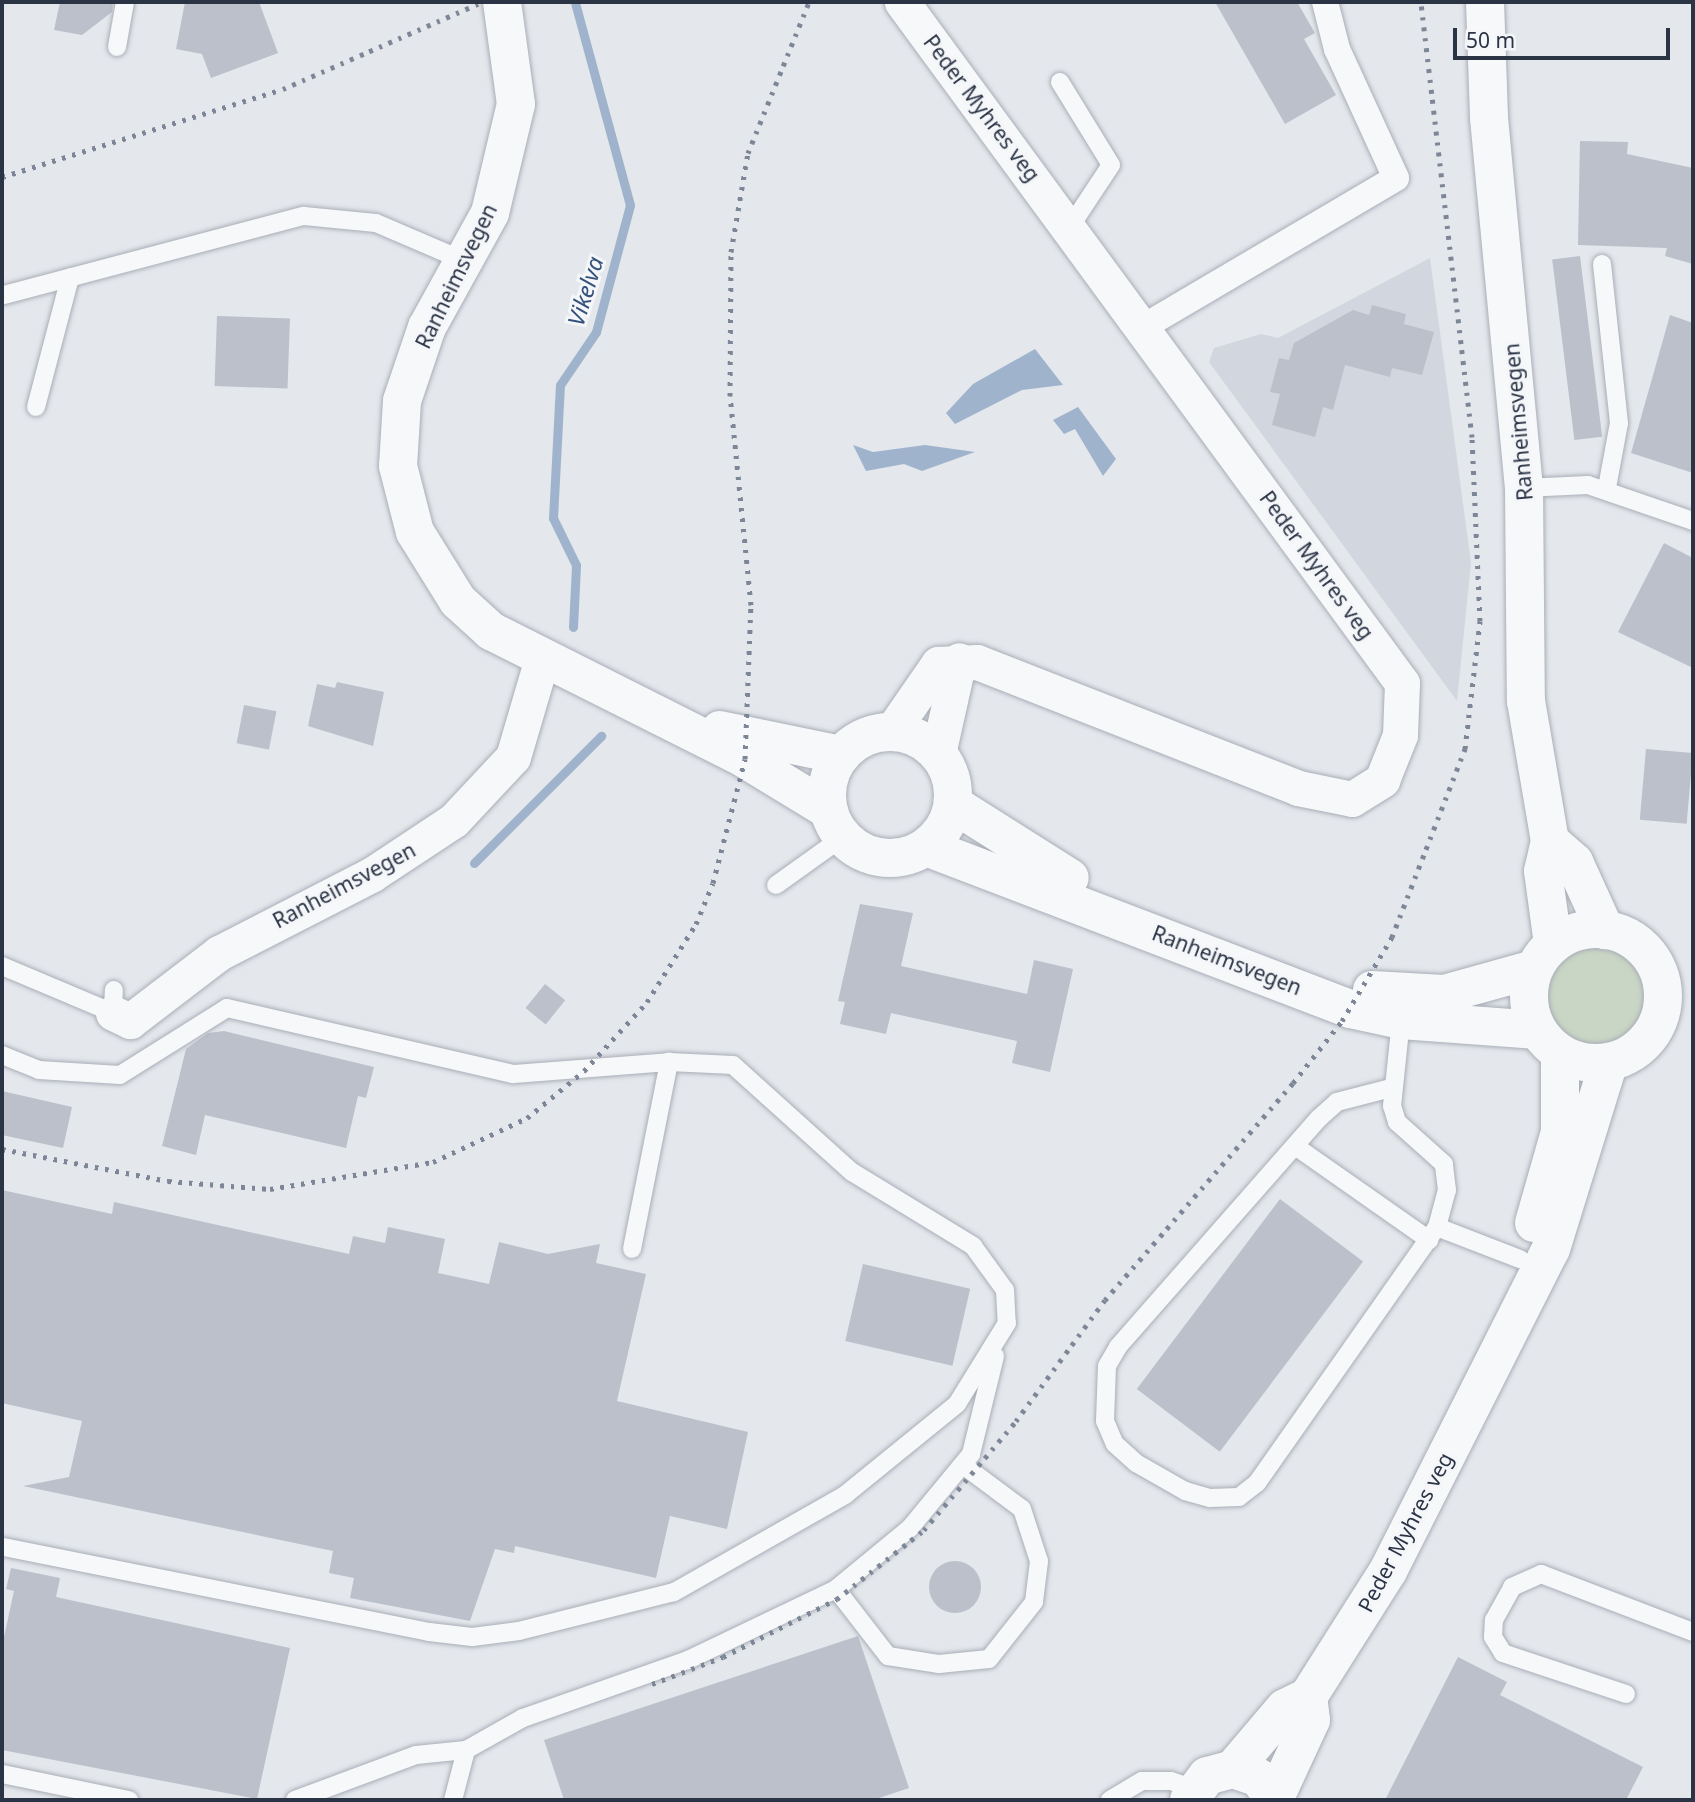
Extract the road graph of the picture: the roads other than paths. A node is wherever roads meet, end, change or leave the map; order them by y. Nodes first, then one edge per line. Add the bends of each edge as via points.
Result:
1 (125, 2) edge
2 (502, 2) edge
3 (1325, 2) edge
4 (1485, 2) edge
5 (908, 4) edge
6 (117, 47) dead end
7 (1060, 82) dead end
8 (1070, 227) junction
9 (467, 262) junction
10 (1602, 264) dead end
11 (70, 277) junction
12 (4, 295) dead end
13 (1146, 326) junction
14 (36, 407) dead end
15 (1524, 488) junction
16 (1607, 488) junction
17 (1693, 521) edge
18 (959, 660) junction
19 (548, 664) junction
20 (648, 708) junction
21 (891, 732) junction
22 (938, 754) junction
23 (841, 755) junction
24 (953, 804) junction
25 (836, 823) junction
26 (1550, 841) junction
27 (926, 847) junction
28 (776, 885) dead end
29 (1605, 930) junction
30 (1543, 957) junction
31 (2, 966) edge
32 (113, 1002) joint
33 (1401, 1020) junction
34 (1549, 1042) junction
35 (2, 1055) edge
36 (669, 1062) junction
37 (1609, 1062) junction
38 (1391, 1088) junction
39 (1295, 1146) junction
40 (1433, 1233) junction
41 (632, 1250) dead end
42 (1520, 1259) junction
43 (997, 1348) junction
44 (1490, 1360) junction
45 (963, 1465) junction
46 (2, 1547) edge
47 (836, 1589) junction
48 (1693, 1632) edge
49 (1626, 1694) dead end
50 (1308, 1697) junction
51 (466, 1750) junction
52 (1233, 1769) junction
53 (2, 1774) edge
54 (1192, 1795) edge
55 (129, 1800) edge
56 (295, 1800) edge
57 (453, 1800) edge
58 (1110, 1800) edge
59 (1274, 1800) edge

1 - 6 lane
2 - 9 street, Ranheimsvegen via 516,104 490,213
3 - 13 street via 1337,49 1396,178
4 - 15 street, Ranheimsvegen via 1489,118
5 - 8 street, Peder Myhres veg
7 - 8 lane via 1111,164
8 - 13 street, Peder Myhres veg
9 - 11 lane via 376,223 304,216
9 - 19 street, Ranheimsvegen via 423,339 402,401 398,466 415,532 458,601 491,631
10 - 16 lane via 1619,423
11 - 12 lane
11 - 14 lane
13 - 18 street, Peder Myhres veg via 1402,683 1401,735 1382,780 1352,799 1298,788
15 - 16 lane
15 - 26 street, Ranheimsvegen via 1526,701
16 - 17 lane
18 - 21 street via 938,664
18 - 22 street
19 - 20 street, Ranheimsvegen
19 - 32 street, Ranheimsvegen via 513,758 454,820 371,875 219,953 130,1021
20 - 23 street, Ranheimsvegen via 748,738
20 - 25 street, Ranheimsvegen
21 - 22 street via 917,738
21 - 23 street via 863,738
22 - 24 street via 951,777
23 - 25 street via 828,781
24 - 27 street via 944,828
24 - 30 street, Ranheimsvegen via 1048,870 1364,988 1444,994 1483,988
25 - 27 street via 882,858
25 - 28 lane
26 - 29 street via 1574,862
26 - 30 street, Ranheimsvegen via 1543,871
27 - 33 street, Ranheimsvegen via 1350,1009
29 - 30 street via 1580,931
29 - 37 street via 1645,952 1663,995 1654,1030 1627,1056
30 - 34 street via 1528,1000
31 - 32 lane
33 - 34 street, Ranheimsvegen
33 - 38 lane
34 - 37 street
34 - 42 street, Peder Myhres veg via 1560,1132
35 - 36 lane via 39,1070 120,1075 227,1008 514,1074
36 - 41 lane
36 - 43 lane via 733,1065 852,1172 973,1246 1005,1290 1007,1323
37 - 44 street, Peder Myhres veg via 1562,1223 1508,1339
38 - 39 lane via 1337,1102
38 - 40 lane via 1397,1122 1444,1164 1447,1190
39 - 40 lane
39 - 40 lane via 1107,1366 1105,1421 1115,1444 1136,1463 1185,1491 1239,1497 1257,1483
40 - 42 lane
42 - 44 street, Peder Myhres veg via 1491,1334
43 - 45 lane via 971,1454
43 - 46 lane via 957,1404 845,1495 736,1563 674,1592 519,1631 472,1637 429,1632
44 - 50 street, Peder Myhres veg via 1388,1571
45 - 47 lane via 910,1528
45 - 47 lane via 1022,1509 1039,1561 1034,1602 989,1659 939,1664 888,1656
47 - 51 lane via 688,1660 523,1718
48 - 49 lane via 1541,1574 1512,1587 1494,1620 1493,1637 1503,1653
50 - 52 street, Peder Myhres veg via 1285,1708
50 - 59 street, Peder Myhres veg via 1311,1720
51 - 56 lane via 416,1755
51 - 57 lane
52 - 54 street via 1207,1776
52 - 59 street via 1259,1778
53 - 55 lane
54 - 58 lane via 1171,1781 1142,1781

